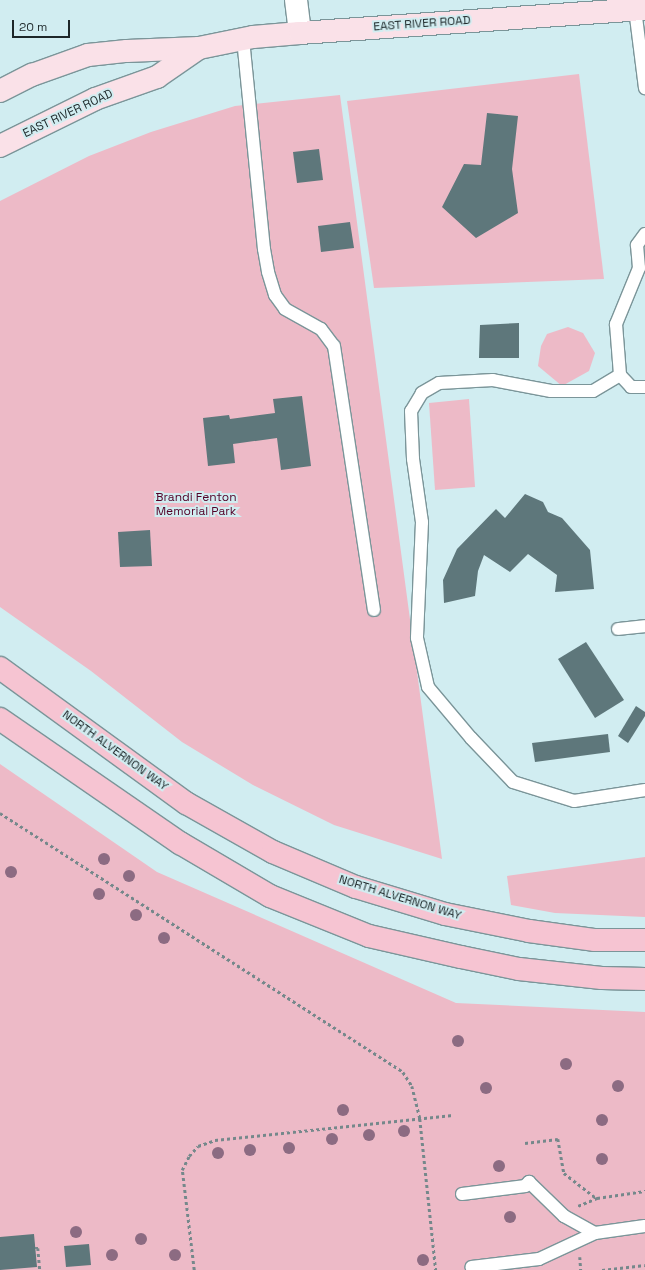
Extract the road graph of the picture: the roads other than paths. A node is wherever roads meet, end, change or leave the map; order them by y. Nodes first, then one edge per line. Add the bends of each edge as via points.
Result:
1 (296, 0) edge
2 (640, 9) edge
3 (300, 33) junction
4 (243, 39) junction
5 (199, 48) junction
6 (645, 88) edge
7 (0, 91) edge
8 (0, 146) edge
9 (645, 234) edge
10 (620, 375) junction
11 (645, 387) edge
12 (374, 610) dead end
13 (645, 626) edge
14 (618, 629) dead end
15 (0, 668) edge
16 (0, 719) edge
17 (645, 790) edge
18 (645, 940) edge
19 (645, 979) edge
20 (462, 1194) dead end
21 (645, 1226) edge
22 (595, 1233) junction
23 (471, 1267) dead end

1 - 3 street
2 - 3 street, EAST RIVER ROAD
2 - 6 lane
3 - 4 street, EAST RIVER ROAD
4 - 5 street, EAST RIVER ROAD
4 - 12 lane via 268,272 275,296 285,309 321,330 334,346
5 - 7 street, EAST RIVER ROAD via 88,55 32,75
5 - 8 street, EAST RIVER ROAD via 157,77 95,99
9 - 10 lane via 637,244 639,268 616,324
10 - 11 lane via 631,386
10 - 17 lane via 593,391 551,391 493,380 439,383 422,393 411,411 413,459 422,522 417,638 428,686 513,782 574,801
13 - 14 lane
15 - 18 main road, NORTH ALVERNON WAY via 186,803 273,852 356,887 445,914 529,932 595,940
16 - 19 main road via 180,843 270,896 362,933 460,957 519,969 602,978
20 - 22 lane via 525,1186 529,1182 564,1216
21 - 22 lane
22 - 23 lane via 539,1258

